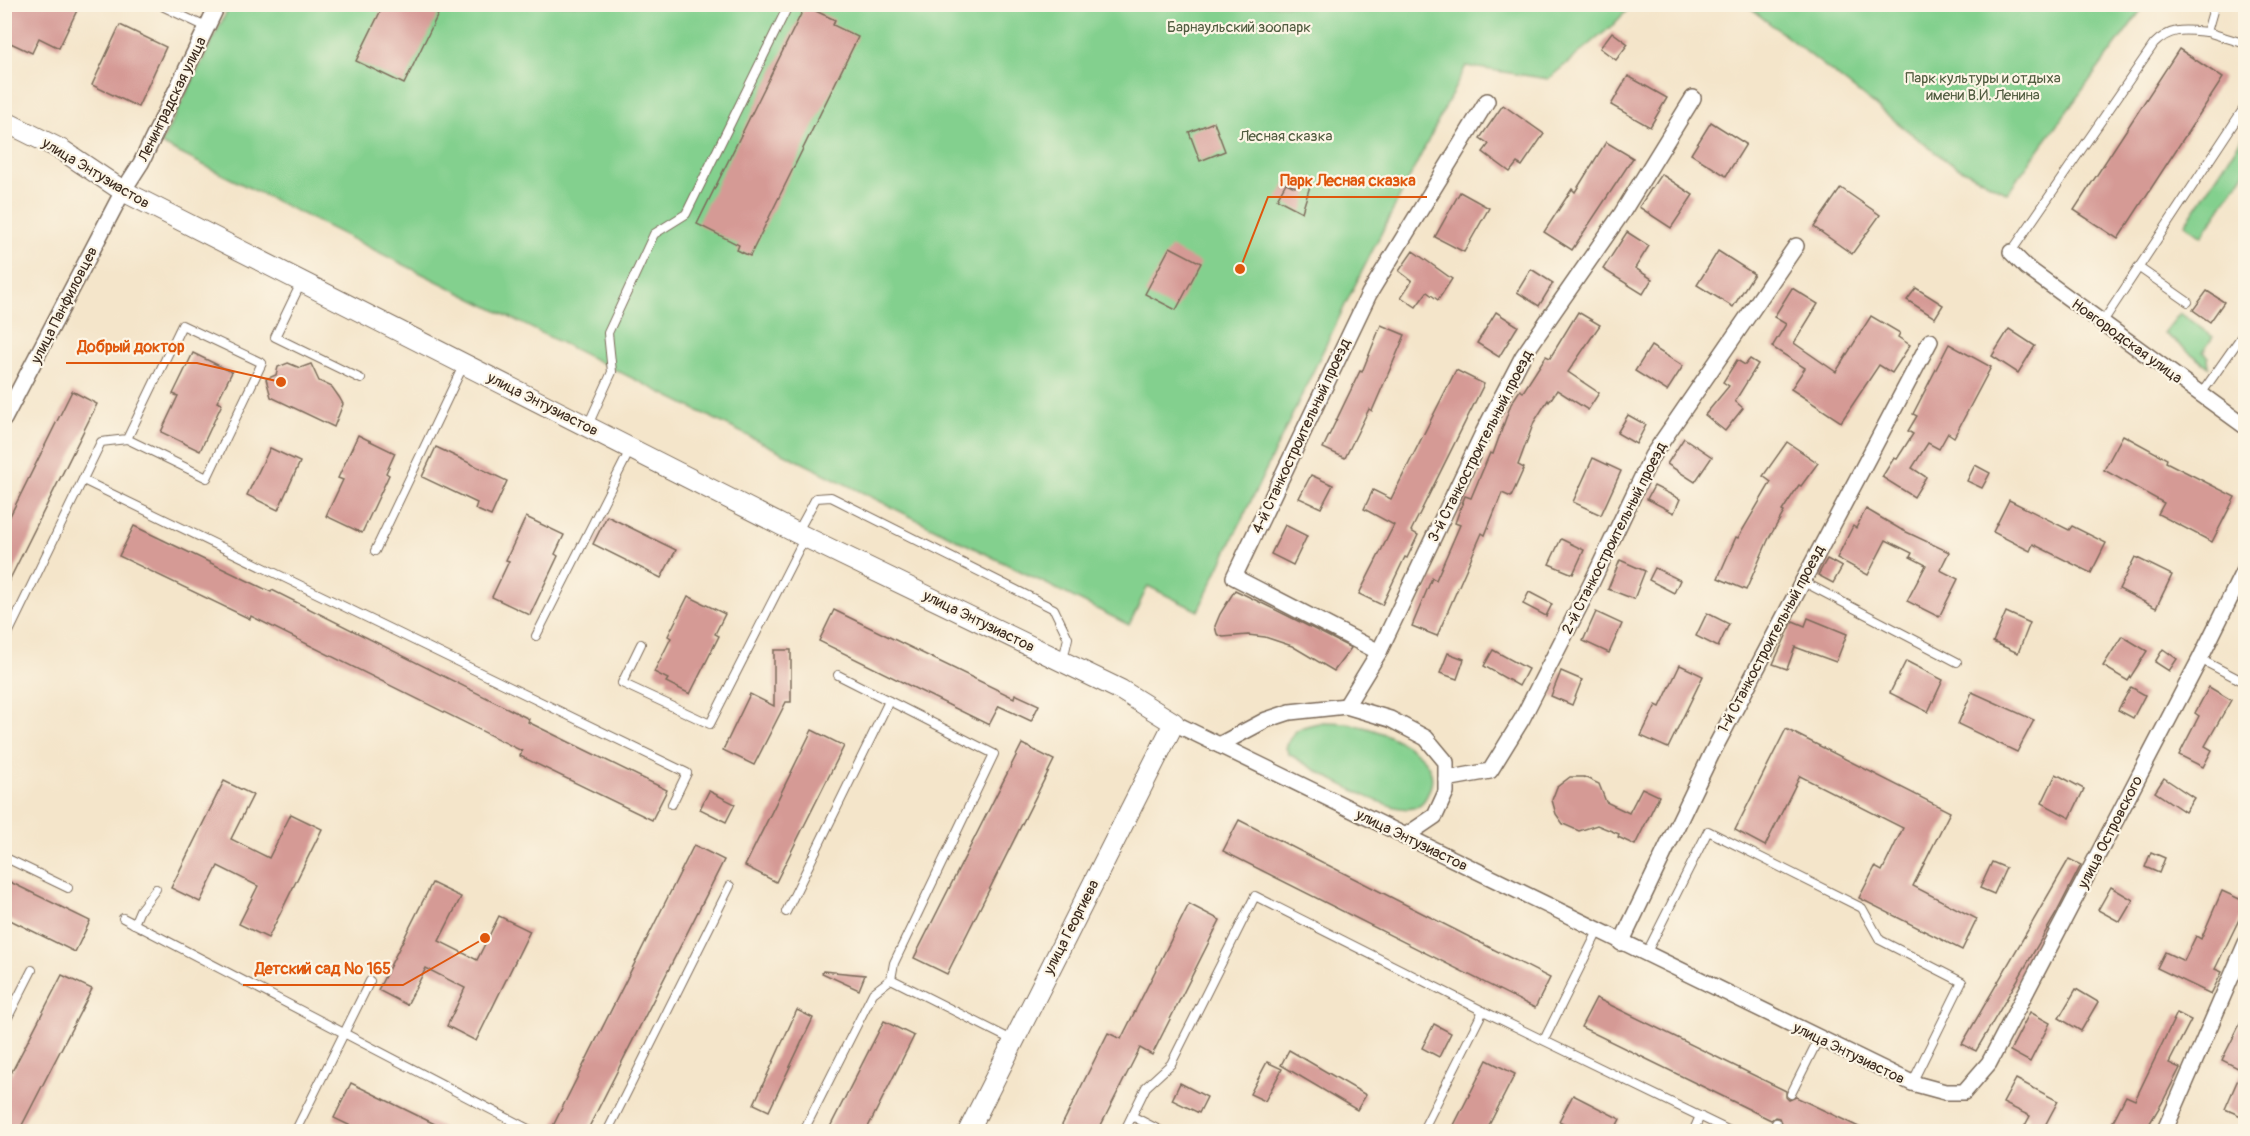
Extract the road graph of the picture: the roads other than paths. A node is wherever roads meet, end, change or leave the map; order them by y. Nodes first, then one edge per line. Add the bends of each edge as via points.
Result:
1 (218, 4) edge
2 (789, 4) edge
3 (2215, 4) edge
4 (164, 7) dead end
5 (207, 27) junction
6 (2207, 32) junction
7 (2246, 44) edge
8 (1693, 98) dead end
9 (1487, 101) dead end
10 (2246, 105) edge
11 (4, 121) edge
12 (123, 192) junction
13 (1796, 246) dead end
14 (2011, 252) joint
15 (2138, 267) junction
16 (301, 282) junction
17 (2188, 302) dead end
18 (2102, 323) junction
19 (2246, 330) edge
20 (1930, 341) dead end
21 (464, 364) junction
22 (361, 379) dead end
23 (2201, 394) junction
24 (4, 419) edge
25 (587, 426) junction
26 (2246, 428) edge
27 (127, 439) junction
28 (630, 448) junction
29 (83, 480) junction
30 (801, 535) junction
31 (375, 551) dead end
32 (2246, 566) edge
33 (1802, 581) junction
34 (536, 636) dead end
35 (4, 642) edge
36 (640, 644) dead end
37 (1379, 651) junction
38 (2200, 659) junction
39 (1063, 661) junction
40 (1957, 662) dead end
41 (838, 675) dead end
42 (2246, 683) edge
43 (889, 701) junction
44 (1346, 706) junction
45 (1174, 723) junction
46 (1219, 745) junction
47 (1446, 779) junction
48 (672, 804) dead end
49 (1404, 837) junction
50 (4, 857) edge
51 (730, 886) dead end
52 (68, 888) dead end
53 (156, 889) dead end
54 (786, 912) dead end
55 (123, 918) dead end
56 (134, 924) junction
57 (1598, 931) junction
58 (1621, 943) junction
59 (2246, 943) edge
60 (1646, 954) junction
61 (32, 970) dead end
62 (891, 979) junction
63 (370, 981) dead end
64 (1483, 1011) junction
65 (4, 1025) edge
66 (344, 1034) junction
67 (1819, 1038) junction
68 (1544, 1040) junction
69 (1013, 1041) junction
70 (1912, 1083) junction
71 (1964, 1092) joint
72 (1791, 1094) dead end
73 (1132, 1116) junction
74 (1700, 1116) junction
75 (1776, 1123) dead end
76 (295, 1131) edge
77 (534, 1131) edge
78 (607, 1131) edge
79 (803, 1131) edge
80 (968, 1131) edge
81 (1124, 1131) edge
82 (1163, 1131) edge
83 (1422, 1131) edge
84 (1693, 1131) edge
85 (1732, 1131) edge
86 (1772, 1131) edge
87 (2164, 1131) edge

1 - 5 street, Ленинградская улица
2 - 25 lane via 686,214 654,234 608,333 612,372
3 - 6 lane
4 - 5 lane
5 - 12 street, Ленинградская улица
6 - 7 lane
6 - 14 lane via 2184,30 2164,34 2154,44
8 - 37 street, 3-й Станкостроительный проезд via 1622,213 1523,356
9 - 37 street, 4-й Станкостроительный проезд via 1369,294 1234,577
10 - 15 lane
11 - 12 street, улица Энтузиастов via 62,150
12 - 16 street, улица Энтузиастов
12 - 24 street, улица Панфиловцев
13 - 47 street, 2-й Станкостроительный проезд via 1652,456 1522,719 1490,771
14 - 18 street, Новгородская улица
15 - 17 lane
15 - 18 lane
16 - 21 street, улица Энтузиастов
16 - 22 lane via 275,337
18 - 23 street, Новгородская улица
19 - 23 lane
20 - 33 street, 1-й Станкостроительный проезд
21 - 25 street, улица Энтузиастов
21 - 31 lane
23 - 26 street, Новгородская улица
25 - 28 street, улица Энтузиастов
27 - 27 lane via 207,478 262,363 182,325
27 - 29 lane via 101,442
28 - 30 street, улица Энтузиастов
28 - 34 lane
29 - 35 lane
29 - 48 lane via 687,773
30 - 36 lane via 710,724 622,682
30 - 39 street, улица Энтузиастов
30 - 39 lane via 816,498 831,497 1054,609 1068,638
32 - 38 street, улица Островского
33 - 40 lane
33 - 58 street, 1-й Станкостроительный проезд via 1711,756
37 - 44 street
38 - 42 lane
38 - 71 street, улица Островского via 1989,1064
39 - 45 street, улица Энтузиастов
41 - 43 lane
43 - 54 lane
43 - 62 lane via 994,754 894,963
44 - 46 street via 1290,712
44 - 47 street via 1390,719 1426,738 1446,762
45 - 46 street, улица Энтузиастов
45 - 69 street, улица Георгиева
46 - 49 street, улица Энтузиастов
47 - 49 street via 1446,792 1435,816
49 - 57 street, улица Энтузиастов
50 - 52 lane
51 - 78 lane
53 - 56 lane
55 - 56 lane
56 - 66 lane
57 - 58 street, улица Энтузиастов
57 - 68 lane
58 - 60 street, улица Энтузиастов
59 - 87 street
60 - 67 street, улица Энтузиастов
60 - 70 lane via 1708,831 1862,908 1880,940 1962,982
61 - 65 lane
62 - 69 lane
62 - 79 lane via 873,993
63 - 66 lane
64 - 68 lane
64 - 73 lane via 1255,896 1171,1064 1146,1088
64 - 83 lane
66 - 76 lane
66 - 77 lane
67 - 70 street, улица Энтузиастов
67 - 72 lane
68 - 74 lane
69 - 80 street, улица Георгиева
70 - 71 street, улица Энтузиастов via 1945,1092
73 - 81 lane
73 - 82 lane
74 - 84 lane
74 - 85 lane
75 - 86 lane

